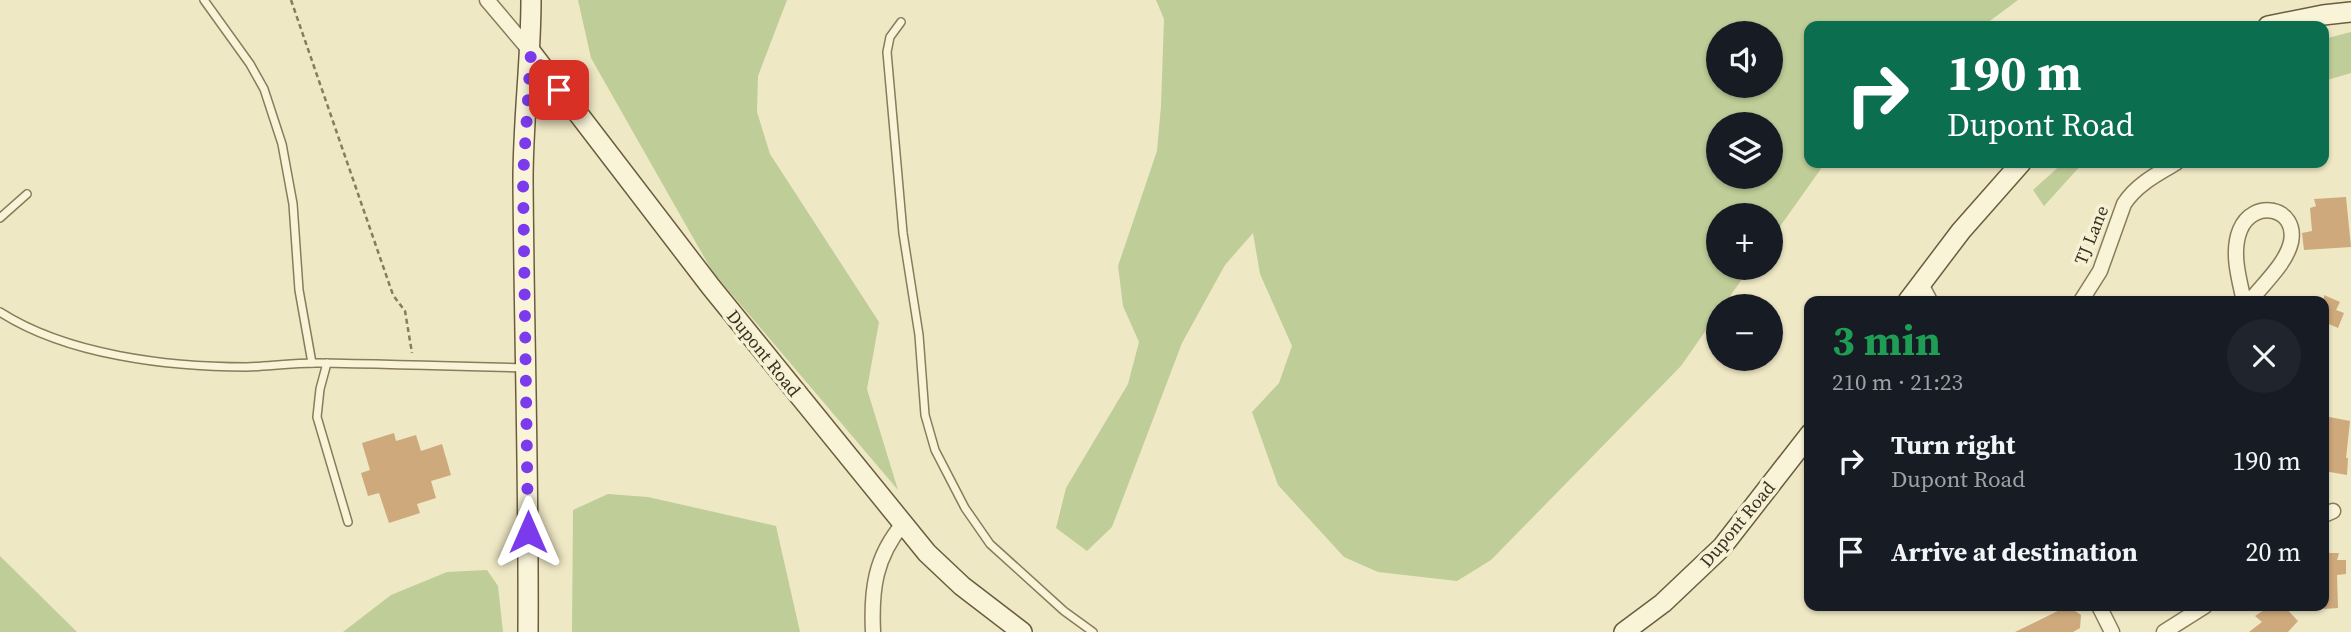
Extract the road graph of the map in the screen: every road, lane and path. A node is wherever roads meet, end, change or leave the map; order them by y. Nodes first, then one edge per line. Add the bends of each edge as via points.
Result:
1 (204, 0) edge
2 (291, 0) edge
3 (487, 0) edge
4 (531, 0) edge
5 (2351, 12) edge
6 (2293, 21) edge
7 (901, 22) dead end
8 (531, 52) junction
9 (2017, 168) edge
10 (2168, 168) edge
11 (27, 194) dead end
12 (0, 218) edge
13 (1926, 292) edge
14 (2084, 296) edge
15 (2243, 296) edge
16 (2254, 296) edge
17 (0, 312) edge
18 (312, 363) junction
19 (327, 363) junction
20 (414, 365) junction
21 (527, 368) junction
22 (1804, 442) edge
23 (348, 522) dead end
24 (903, 524) junction
25 (2102, 611) edge
26 (2196, 611) edge
27 (527, 632) edge
28 (873, 632) edge
29 (1022, 632) edge
30 (1093, 632) edge
31 (1623, 632) edge
32 (2112, 632) edge
33 (2164, 632) edge

1 - 18 lane via 264,89 282,144
2 - 20 path via 393,295 405,311
3 - 8 street
4 - 8 street
5 - 6 street
7 - 30 lane via 890,37 887,52 903,233 919,335 925,415 934,450 990,544
8 - 21 street via 523,178
8 - 24 street, Dupont Road
9 - 13 street via 1961,231
10 - 14 street, TJ Lane via 2124,204 2100,271
11 - 12 lane
15 - 16 street via 2236,259 2240,230 2252,214 2272,210 2288,222 2291,243
17 - 18 lane via 49,338 93,351 246,367
18 - 19 lane
19 - 20 lane
19 - 23 lane via 317,417
20 - 21 lane
21 - 27 street
22 - 31 street, Dupont Road via 1722,547 1663,603
24 - 28 street via 881,556
24 - 29 street, Dupont Road via 962,586
25 - 32 street
26 - 33 street

